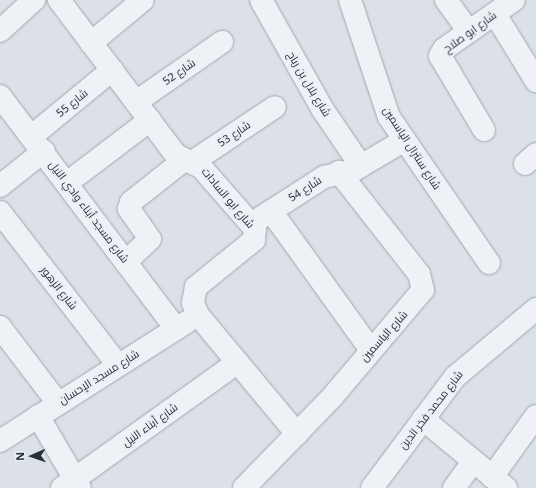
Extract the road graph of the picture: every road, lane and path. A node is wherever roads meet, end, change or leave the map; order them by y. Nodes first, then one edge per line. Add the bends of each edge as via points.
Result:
1 (34, 0) edge
2 (59, 0) edge
3 (143, 0) edge
4 (261, 0) edge
5 (350, 0) edge
6 (446, 0) edge
7 (514, 0) edge
8 (495, 14) junction
9 (0, 31) edge
10 (468, 32) junction
11 (222, 42) dead end
12 (91, 43) junction
13 (112, 70) junction
14 (536, 81) edge
15 (0, 96) edge
16 (136, 102) junction
17 (275, 108) dead end
18 (150, 120) junction
19 (484, 130) dead end
20 (405, 140) junction
21 (38, 144) junction
22 (189, 160) junction
23 (361, 166) junction
24 (339, 172) junction
25 (67, 183) junction
26 (0, 186) edge
27 (271, 211) junction
28 (0, 212) edge
29 (251, 224) junction
30 (126, 262) junction
31 (489, 263) dead end
32 (536, 309) edge
33 (198, 315) junction
34 (0, 327) edge
35 (176, 329) junction
36 (371, 350) junction
37 (238, 362) junction
38 (118, 365) junction
39 (58, 403) junction
40 (38, 416) junction
41 (536, 416) edge
42 (422, 419) junction
43 (297, 434) junction
44 (0, 441) edge
45 (473, 462) junction
46 (499, 483) edge
47 (73, 485) edge
48 (244, 488) edge
49 (372, 488) edge
50 (454, 488) edge

1 - 9 street
2 - 12 street, شارع ابو السادات
3 - 12 street
4 - 23 street, شارع بلال بن رباح via 323,110
5 - 20 street, شارع سنترال الياسمين via 378,92
6 - 10 street
7 - 8 street, شارع ابو صلاح
8 - 10 street, شارع ابو صلاح
8 - 14 street
10 - 19 street, شارع ابو صلاح via 444,49 440,61
11 - 16 street, شارع 52
12 - 13 street, شارع ابو السادات
13 - 16 street, شارع ابو السادات
13 - 21 street, شارع 55
15 - 21 street, شارع مسجد أبناء وادي النيل
16 - 18 street, شارع ابو السادات
17 - 22 street, شارع 53
18 - 22 street, شارع ابو السادات via 176,155
18 - 25 street
20 - 23 street, شارع 54
20 - 31 street, شارع سنترال الياسمين
21 - 25 street, شارع مسجد أبناء وادي النيل
21 - 26 street
22 - 29 street, شارع ابو السادات
22 - 30 street, شارع 53 via 131,202 129,210 150,239
23 - 24 street, شارع 54
24 - 27 street, شارع 54 via 324,177
24 - 36 street, شارع الياسمين via 423,281 419,297
25 - 30 street, شارع مسجد أبناء وادي النيل
27 - 29 street, شارع 54
27 - 36 street
28 - 38 street, شارع الزهور
29 - 33 street, شارع ابو السادات via 256,234 254,240 196,287 193,303
30 - 35 street, شارع مسجد أبناء وادي النيل
32 - 42 street, شارع محمد فخر الدين via 464,368
33 - 35 street, شارع مسجد الإحسان
33 - 37 street, شارع ابو السادات
34 - 39 street
35 - 38 street, شارع مسجد الإحسان
36 - 43 street, شارع الياسمين
37 - 43 street, شارع ابو السادات
37 - 47 street, شارع أبناء النيل
38 - 39 street, شارع مسجد الإحسان
39 - 40 street, شارع مسجد الإحسان
40 - 44 street, شارع مسجد الإحسان
40 - 47 street
41 - 46 street
42 - 45 street
42 - 49 street, شارع محمد فخر الدين
43 - 48 street, شارع الياسمين
45 - 46 street
45 - 50 street

